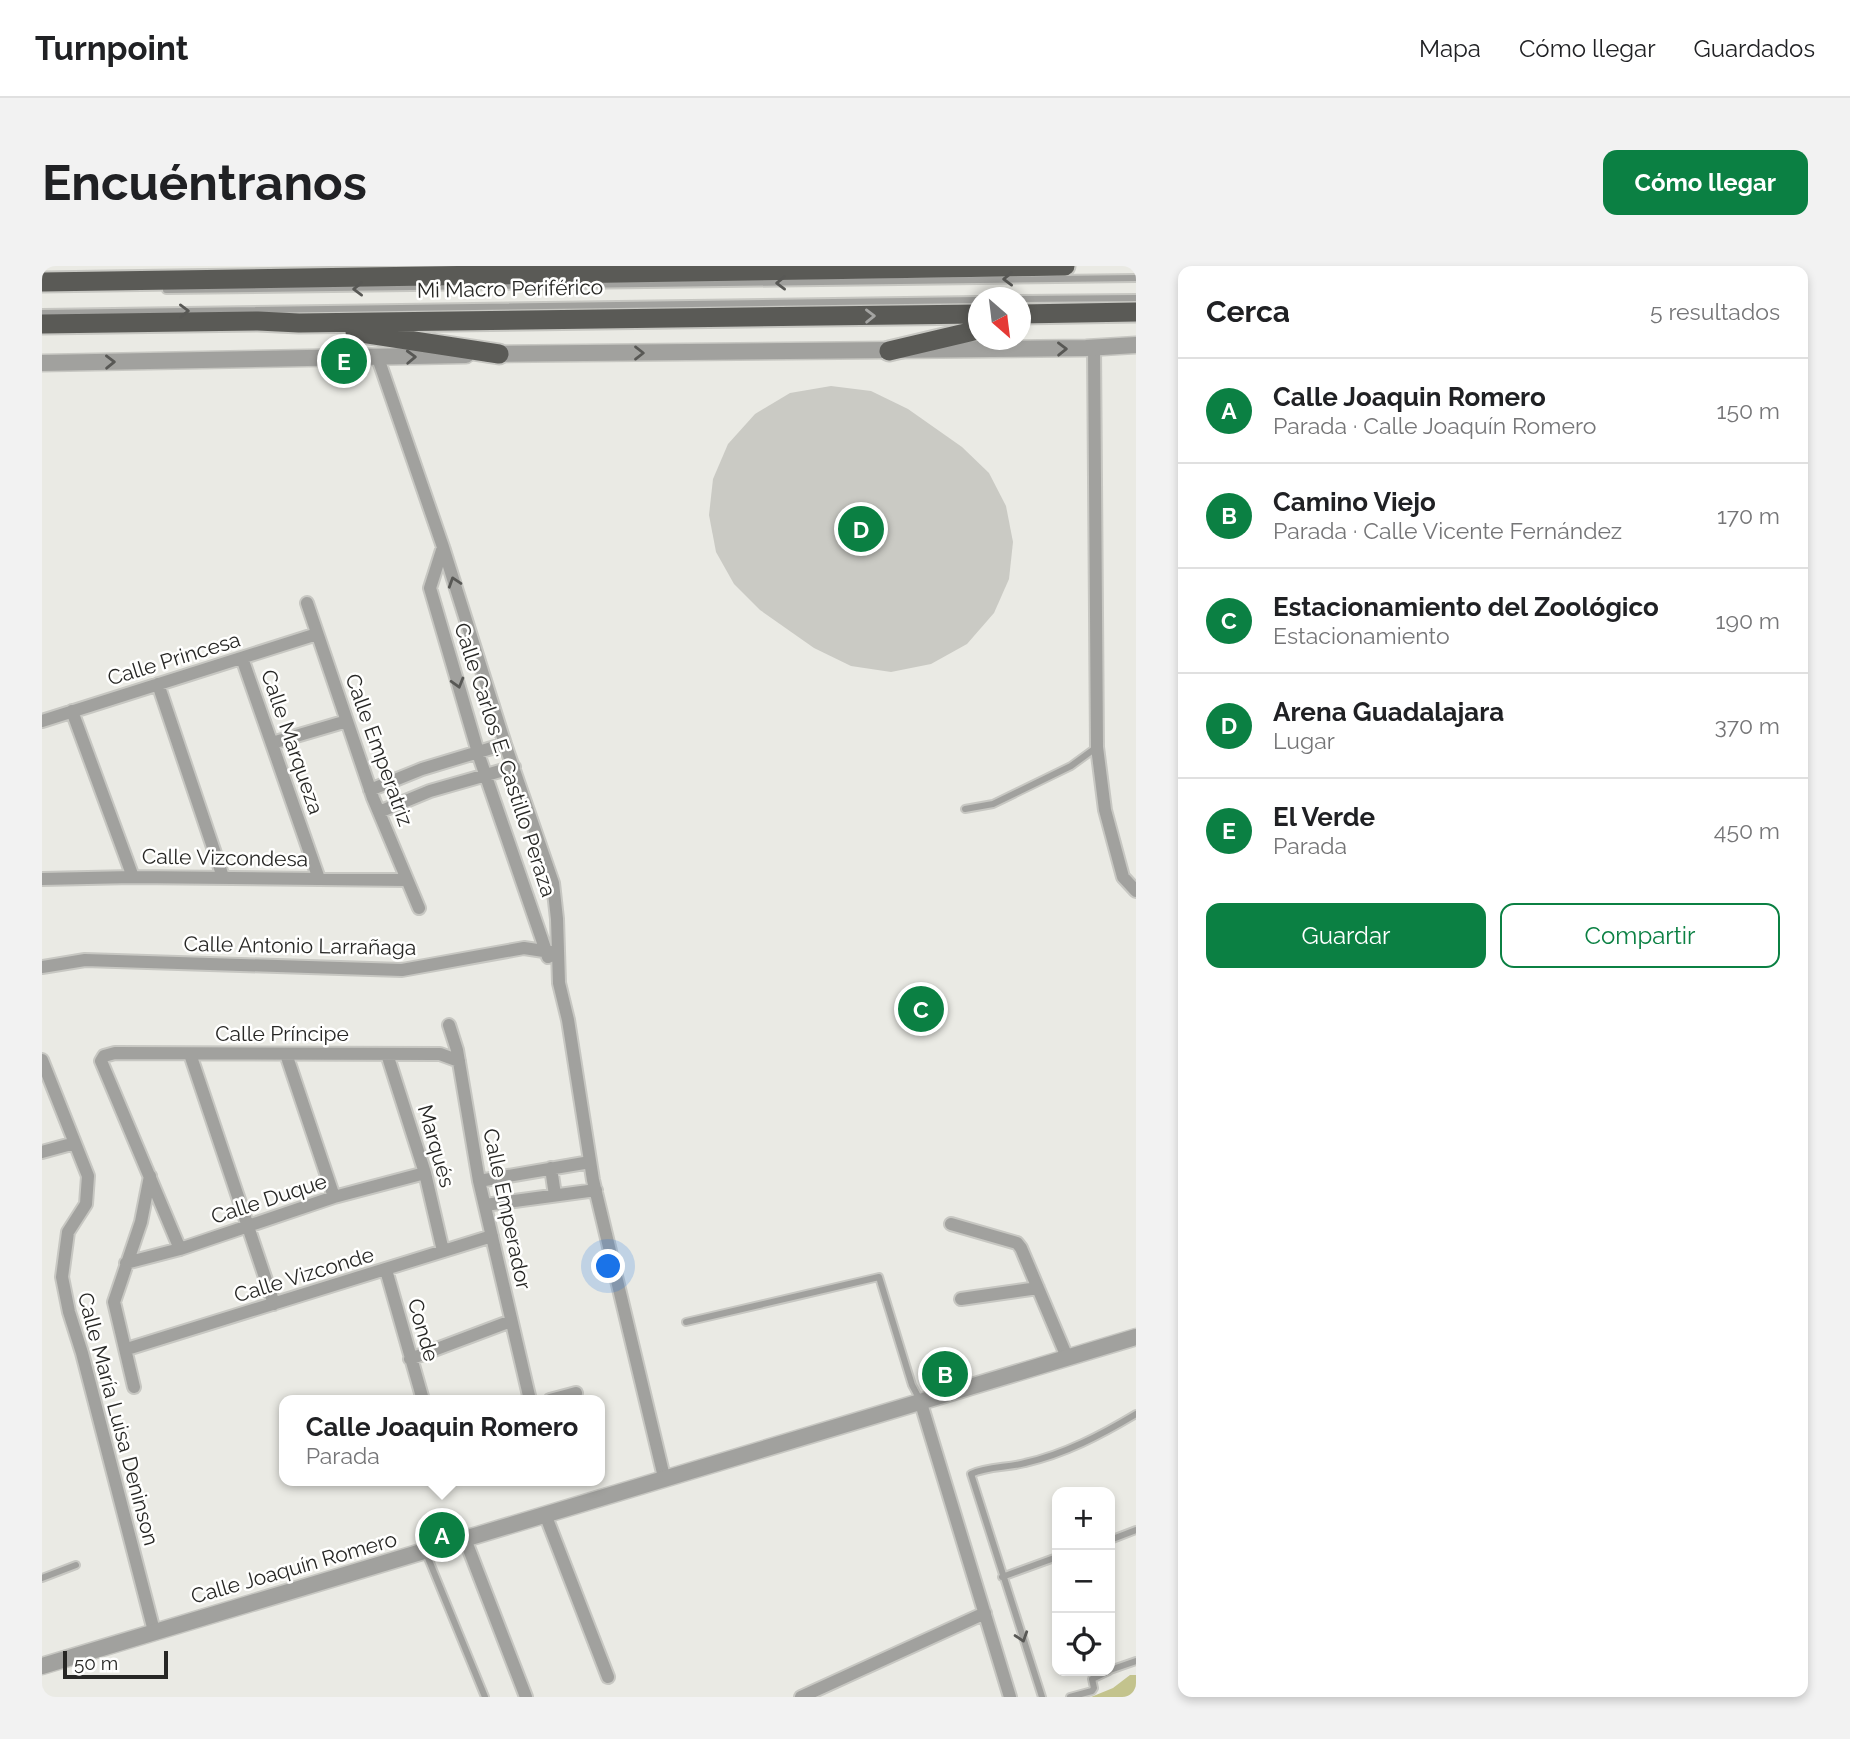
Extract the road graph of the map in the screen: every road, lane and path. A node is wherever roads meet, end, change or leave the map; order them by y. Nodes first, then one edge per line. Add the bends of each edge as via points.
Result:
1 (276, 266) edge
2 (626, 266) edge
3 (1065, 266) edge
4 (594, 273) junction
5 (339, 278) junction
6 (1136, 278) edge
7 (42, 282) edge
8 (153, 290) dead end
9 (1136, 298) edge
10 (1031, 299) edge
11 (968, 300) edge
12 (1136, 312) edge
13 (42, 313) edge
14 (968, 314) edge
15 (1031, 314) edge
16 (1046, 314) junction
17 (1031, 317) edge
18 (299, 323) junction
19 (42, 324) edge
20 (968, 332) edge
21 (1136, 345) edge
22 (1094, 347) junction
23 (889, 351) junction
24 (499, 354) junction
25 (378, 358) junction
26 (42, 363) edge
27 (443, 547) junction
28 (307, 603) dead end
29 (317, 634) junction
30 (242, 658) junction
31 (158, 684) junction
32 (72, 711) junction
33 (42, 721) edge
34 (347, 721) junction
35 (272, 743) junction
36 (505, 744) junction
37 (1097, 747) junction
38 (478, 752) junction
39 (514, 767) junction
40 (422, 769) junction
41 (486, 775) junction
42 (370, 790) junction
43 (430, 791) junction
44 (965, 809) dead end
45 (379, 812) junction
46 (133, 877) junction
47 (223, 877) junction
48 (42, 879) edge
49 (319, 879) junction
50 (407, 880) junction
51 (1136, 891) edge
52 (419, 908) dead end
53 (551, 952) junction
54 (42, 967) edge
55 (449, 1025) dead end
56 (190, 1054) junction
57 (286, 1054) junction
58 (387, 1054) junction
59 (42, 1060) edge
60 (459, 1061) junction
61 (75, 1143) junction
62 (42, 1152) edge
63 (590, 1162) junction
64 (551, 1168) junction
65 (425, 1173) junction
66 (150, 1175) junction
67 (479, 1181) junction
68 (596, 1189) junction
69 (555, 1195) junction
70 (334, 1198) junction
71 (485, 1205) junction
72 (249, 1224) junction
73 (951, 1224) dead end
74 (492, 1236) junction
75 (180, 1249) junction
76 (443, 1251) junction
77 (126, 1263) junction
78 (386, 1270) junction
79 (1038, 1288) junction
80 (961, 1299) dead end
81 (274, 1304) junction
82 (511, 1321) junction
83 (685, 1322) dead end
84 (1136, 1336) edge
85 (127, 1349) junction
86 (1067, 1357) junction
87 (410, 1359) junction
88 (135, 1387) dead end
89 (576, 1393) dead end
90 (421, 1395) edge
91 (529, 1395) edge
92 (569, 1395) edge
93 (920, 1400) junction
94 (1136, 1415) edge
95 (664, 1477) junction
96 (545, 1514) junction
97 (1136, 1530) edge
98 (1115, 1537) edge
99 (465, 1539) junction
100 (426, 1551) junction
101 (1052, 1560) edge
102 (76, 1565) dead end
103 (1002, 1577) junction
104 (42, 1578) edge
105 (985, 1613) junction
106 (153, 1631) junction
107 (1136, 1661) edge
108 (42, 1666) edge
109 (1115, 1669) edge
110 (1098, 1676) edge
111 (608, 1677) dead end
112 (485, 1697) edge
113 (526, 1697) edge
114 (801, 1697) edge
115 (1010, 1697) edge
116 (1042, 1697) edge
117 (1070, 1697) edge

1 - 5 highway
2 - 4 highway
3 - 4 highway
4 - 5 highway
5 - 7 highway
6 -> 8 lane, Mi Macro Periférico
9 - 10 lane
13 -> 11 lane, Mi Macro Periférico
12 - 16 highway
18 -> 14 highway
15 - 16 highway
16 - 17 highway
18 - 19 highway
18 - 24 highway
20 - 23 highway
21 - 22 street
23 -> 22 street
22 - 37 street
24 -> 23 street
25 -> 24 street
26 -> 25 street
25 - 27 street, Calle Carlos E. Castillo Peraza
36 -> 27 street, Calle Carlos E. Castillo Peraza
27 -> 38 street, Calle Carlos E. Castillo Peraza via 430,588
28 - 29 street, Calle Emperatriz
29 - 30 street, Calle Princesa
29 - 34 street, Calle Emperatriz
30 - 31 street, Calle Princesa
30 - 35 street, Calle Marqueza
31 - 32 street, Calle Princesa
31 - 47 street
32 - 33 street, Calle Princesa
32 - 46 street
34 - 35 street
34 - 42 street, Calle Emperatriz
35 - 49 street, Calle Marqueza
36 - 38 street
36 - 39 street, Calle Carlos E. Castillo Peraza
37 - 44 lane via 1071,766 993,804
37 - 51 street via 1105,810 1123,877
38 - 40 street
38 - 41 street, Calle Carlos E. Castillo Peraza
39 - 41 street
39 - 53 street, Calle Carlos E. Castillo Peraza via 553,883 557,919
40 - 42 street
40 - 43 street
41 - 43 street
41 - 53 street, Calle Carlos E. Castillo Peraza
42 - 45 street, Calle Emperatriz
43 - 45 street
45 - 50 street, Calle Emperatriz
46 - 47 street, Calle Vizcondesa
46 - 48 street, Calle Vizcondesa
47 - 49 street, Calle Vizcondesa
49 - 50 street, Calle Vizcondesa
50 - 52 street, Calle Emperatriz
53 - 54 street, Calle Antonio Larrañaga via 524,948 402,970 85,960
53 - 63 street, Calle Carlos E. Castillo Peraza via 568,1020
55 - 60 street, Calle Emperador
56 - 57 street, Calle Príncipe
56 - 66 street, Calle Príncipe via 115,1054 104,1056 101,1062
56 - 72 street
57 - 58 street, Calle Príncipe
57 - 70 street
58 - 60 street, Calle Príncipe via 440,1054
58 - 65 street, Marqués
59 - 61 street, Calle María Luisa Deninson
60 - 67 street, Calle Emperador
61 - 62 street
61 - 106 street, Calle María Luisa Deninson via 88,1176 86,1204 68,1232 62,1276
63 - 64 street
63 - 68 street, Calle Carlos E. Castillo Peraza
64 - 67 street
64 - 69 street
65 - 70 street, Calle Duque
65 - 76 street, Marqués
66 - 75 street
66 - 77 street via 141,1222
67 - 71 street, Calle Emperador
68 - 69 street
68 - 95 street, Calle Carlos E. Castillo Peraza
69 - 71 street
70 - 72 street, Calle Duque
71 - 74 street, Calle Emperador
72 - 75 street, Calle Duque
72 - 81 street
73 - 79 street via 1017,1243
74 - 76 street, Calle Vizconde
74 - 82 street, Calle Emperador
75 - 77 street, Calle Duque
76 - 78 street, Calle Vizconde
77 - 85 street via 114,1302
78 - 81 street, Calle Vizconde
78 - 87 street, Conde
79 - 80 street
79 - 86 street
81 - 85 street, Calle Vizconde
82 - 87 street
82 - 91 street, Calle Emperador
83 - 93 lane via 879,1277
84 - 86 street, Calle Joaquín Romero
85 - 88 street
86 - 93 street, Calle Joaquín Romero
87 - 90 street, Conde
89 - 92 street
93 - 95 street, Calle Joaquín Romero
93 - 105 street
94 - 103 lane via 1053,1455 971,1474
95 - 96 street, Calle Joaquín Romero
96 - 99 street, Calle Joaquín Romero
96 - 111 street
97 - 98 lane
99 - 100 street, Calle Joaquín Romero
99 - 113 street
100 - 106 street, Calle Joaquín Romero
100 - 112 lane
101 - 103 lane
102 - 104 lane
103 -> 116 lane
105 - 114 street
105 - 115 street
106 - 108 street, Calle Joaquín Romero
107 - 109 lane
110 - 117 lane via 1092,1679 1092,1691

